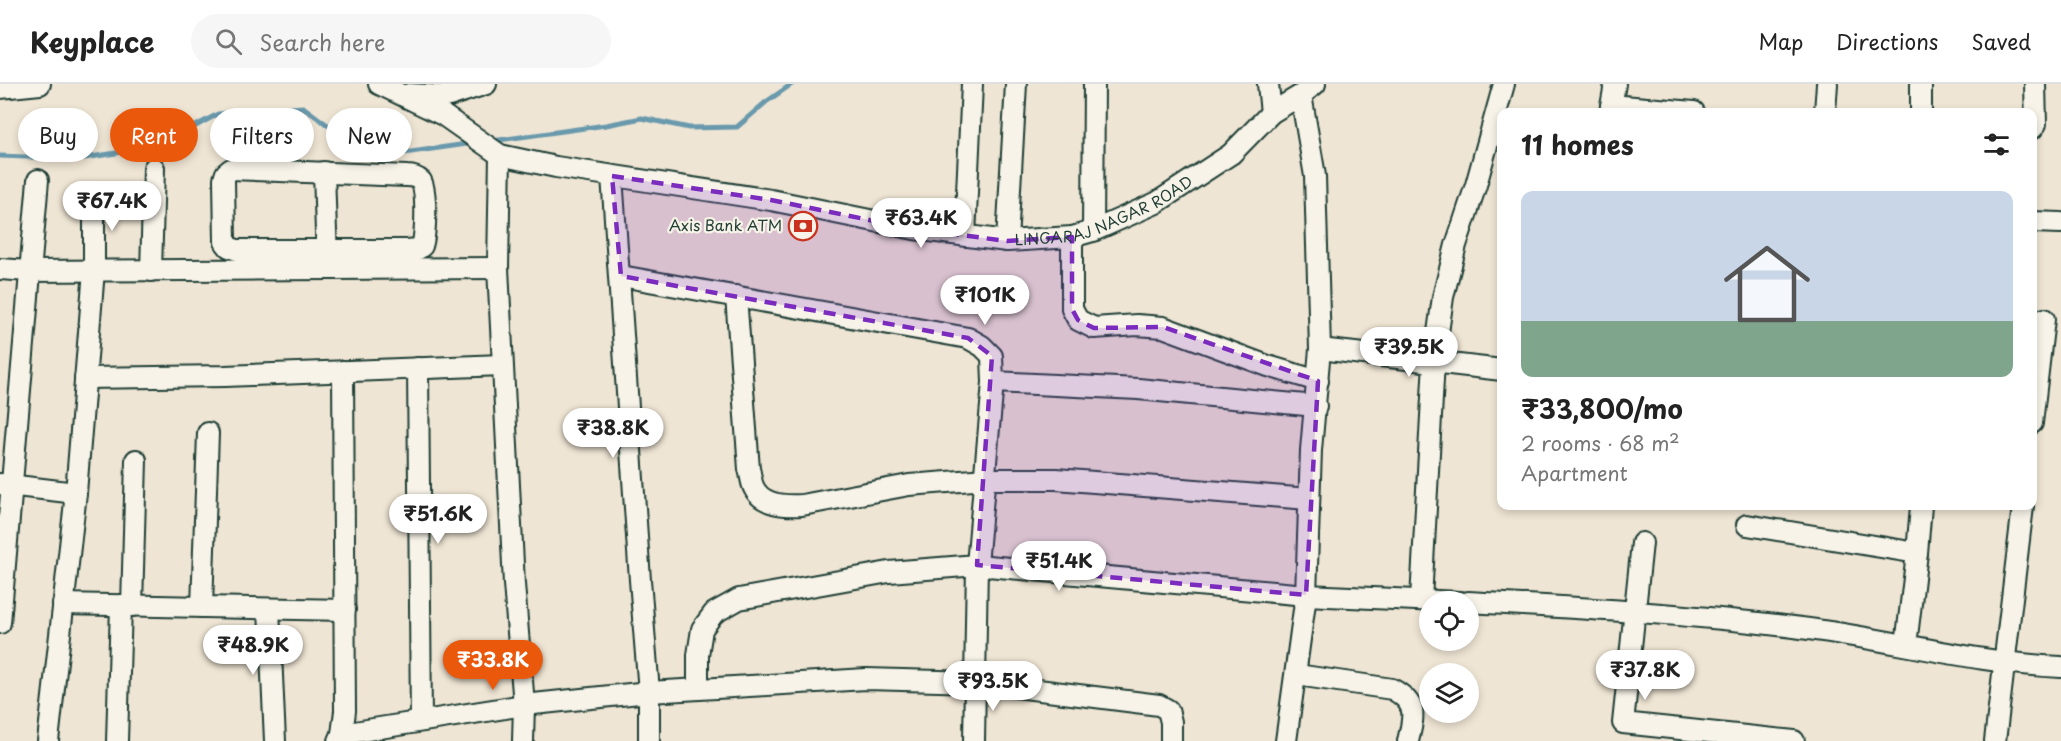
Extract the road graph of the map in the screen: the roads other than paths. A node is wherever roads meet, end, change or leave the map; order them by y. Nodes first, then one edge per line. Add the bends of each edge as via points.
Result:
1 (40, 84) edge
2 (379, 84) edge
3 (486, 84) edge
4 (972, 84) edge
5 (1016, 84) edge
6 (1094, 84) edge
7 (1268, 84) edge
8 (1504, 84) edge
9 (1615, 84) edge
10 (1827, 84) edge
11 (1922, 84) edge
12 (2035, 84) edge
13 (0, 87) edge
14 (1308, 89) edge
15 (400, 94) junction
16 (1497, 108) edge
17 (1611, 108) edge
18 (1825, 108) edge
19 (1921, 108) edge
20 (2036, 108) edge
21 (1497, 109) edge
22 (1271, 113) junction
23 (494, 151) junction
24 (154, 168) dead end
25 (324, 172) junction
26 (612, 176) junction
27 (38, 180) dead end
28 (93, 194) dead end
29 (2037, 222) edge
30 (2061, 223) edge
31 (1093, 231) junction
32 (965, 236) junction
33 (1072, 237) junction
34 (1007, 241) junction
35 (327, 259) junction
36 (498, 268) junction
37 (0, 269) edge
38 (94, 270) junction
39 (29, 271) junction
40 (151, 271) junction
41 (621, 276) junction
42 (736, 296) junction
43 (2046, 318) edge
44 (1320, 349) junction
45 (1434, 362) junction
46 (502, 364) junction
47 (418, 368) junction
48 (1497, 369) edge
49 (343, 371) junction
50 (85, 378) junction
51 (1318, 381) junction
52 (993, 382) junction
53 (2037, 386) edge
54 (1316, 406) junction
55 (208, 433) dead end
56 (136, 460) dead end
57 (986, 479) junction
58 (7, 485) edge
59 (76, 493) junction
60 (1309, 499) junction
61 (1921, 510) edge
62 (2023, 510) edge
63 (1747, 525) dead end
64 (1642, 543) dead end
65 (1917, 553) junction
66 (977, 565) junction
67 (1421, 591) edge
68 (1306, 595) junction
69 (1419, 600) edge
70 (1479, 603) edge
71 (63, 604) junction
72 (127, 605) junction
73 (202, 607) junction
74 (269, 609) junction
75 (345, 610) junction
76 (1636, 610) junction
77 (0, 623) edge
78 (1906, 645) junction
79 (2006, 662) junction
80 (2061, 667) edge
81 (1297, 675) junction
82 (975, 682) junction
83 (698, 689) junction
84 (649, 692) junction
85 (524, 705) junction
86 (421, 722) junction
87 (1622, 732) edge
88 (1708, 736) edge
89 (341, 737) edge
90 (48, 741) edge
91 (117, 741) edge
92 (275, 741) edge
93 (523, 741) edge
94 (649, 741) edge
95 (974, 741) edge
96 (1171, 741) edge
97 (1286, 741) edge
98 (1408, 741) edge
99 (1794, 741) edge
100 (1995, 741) edge

1 - 13 street
2 - 15 street, LINGARAJ NAGAR ROAD
3 - 15 street via 449,96
4 - 32 street
5 - 34 street
6 - 31 street
7 - 22 street
8 - 16 street
9 - 17 street
10 - 18 street
11 - 19 street
12 - 20 street
14 - 22 street, LINGARAJ NAGAR ROAD
14 - 44 street
15 - 23 street, LINGARAJ NAGAR ROAD via 443,115
21 - 45 street via 1443,297
22 - 31 street, LINGARAJ NAGAR ROAD via 1231,154 1156,202
23 - 26 street, LINGARAJ NAGAR ROAD via 534,164
23 - 36 street
24 - 40 street
25 - 35 street
25 - 35 street via 418,178 422,183 425,227 418,249
25 - 35 street via 231,169 224,179 224,230 225,242 237,250
26 - 32 street, LINGARAJ NAGAR ROAD
26 - 41 street
27 - 39 street
28 - 38 street
29 - 30 street
31 - 33 street, LINGARAJ NAGAR ROAD
32 - 34 street, LINGARAJ NAGAR ROAD
33 - 34 street, LINGARAJ NAGAR ROAD
33 - 51 street via 1072,309 1078,320 1094,328 1163,327
35 - 36 street
35 - 40 street
36 - 46 street
37 - 39 street
38 - 39 street
38 - 40 street
38 - 50 street
39 - 58 street
41 - 42 street
41 - 84 street
42 - 52 street via 968,338 992,356
42 - 57 street via 749,469 754,489 767,500 786,506 802,505 909,485
43 - 53 street
44 - 45 street
44 - 51 street
45 - 48 street
45 - 67 street
46 - 47 street
46 - 85 street
47 - 49 street
47 - 86 street
49 - 50 street
49 - 75 street
50 - 59 street
51 - 54 street
52 - 54 street via 1138,389
52 - 57 street
54 - 60 street
55 - 73 street
56 - 72 street
57 - 60 street via 1056,479
57 - 66 street
58 - 59 street
58 - 77 street
59 - 71 street
60 - 68 street
61 - 65 street
62 - 79 street
63 - 65 street
64 - 76 street
65 - 78 street
66 - 68 street
66 - 82 street
66 - 83 street via 889,572 738,599 714,613 702,629
68 - 69 street
68 - 81 street
70 - 76 street
71 - 72 street
71 - 90 street
72 - 73 street
72 - 91 street
73 - 74 street
74 - 75 street
74 - 92 street
75 - 89 street via 345,711
76 - 78 street via 1809,629
76 - 87 street
78 - 79 street
79 - 80 street
79 - 100 street
81 - 97 street
81 - 98 street via 1392,690 1404,696 1413,719
82 - 83 street via 866,679
82 - 95 street
82 - 96 street via 1159,705 1168,710
83 - 84 street
84 - 85 street
84 - 94 street
85 - 86 street
85 - 93 street
86 - 89 street
87 - 88 street
88 - 99 street

